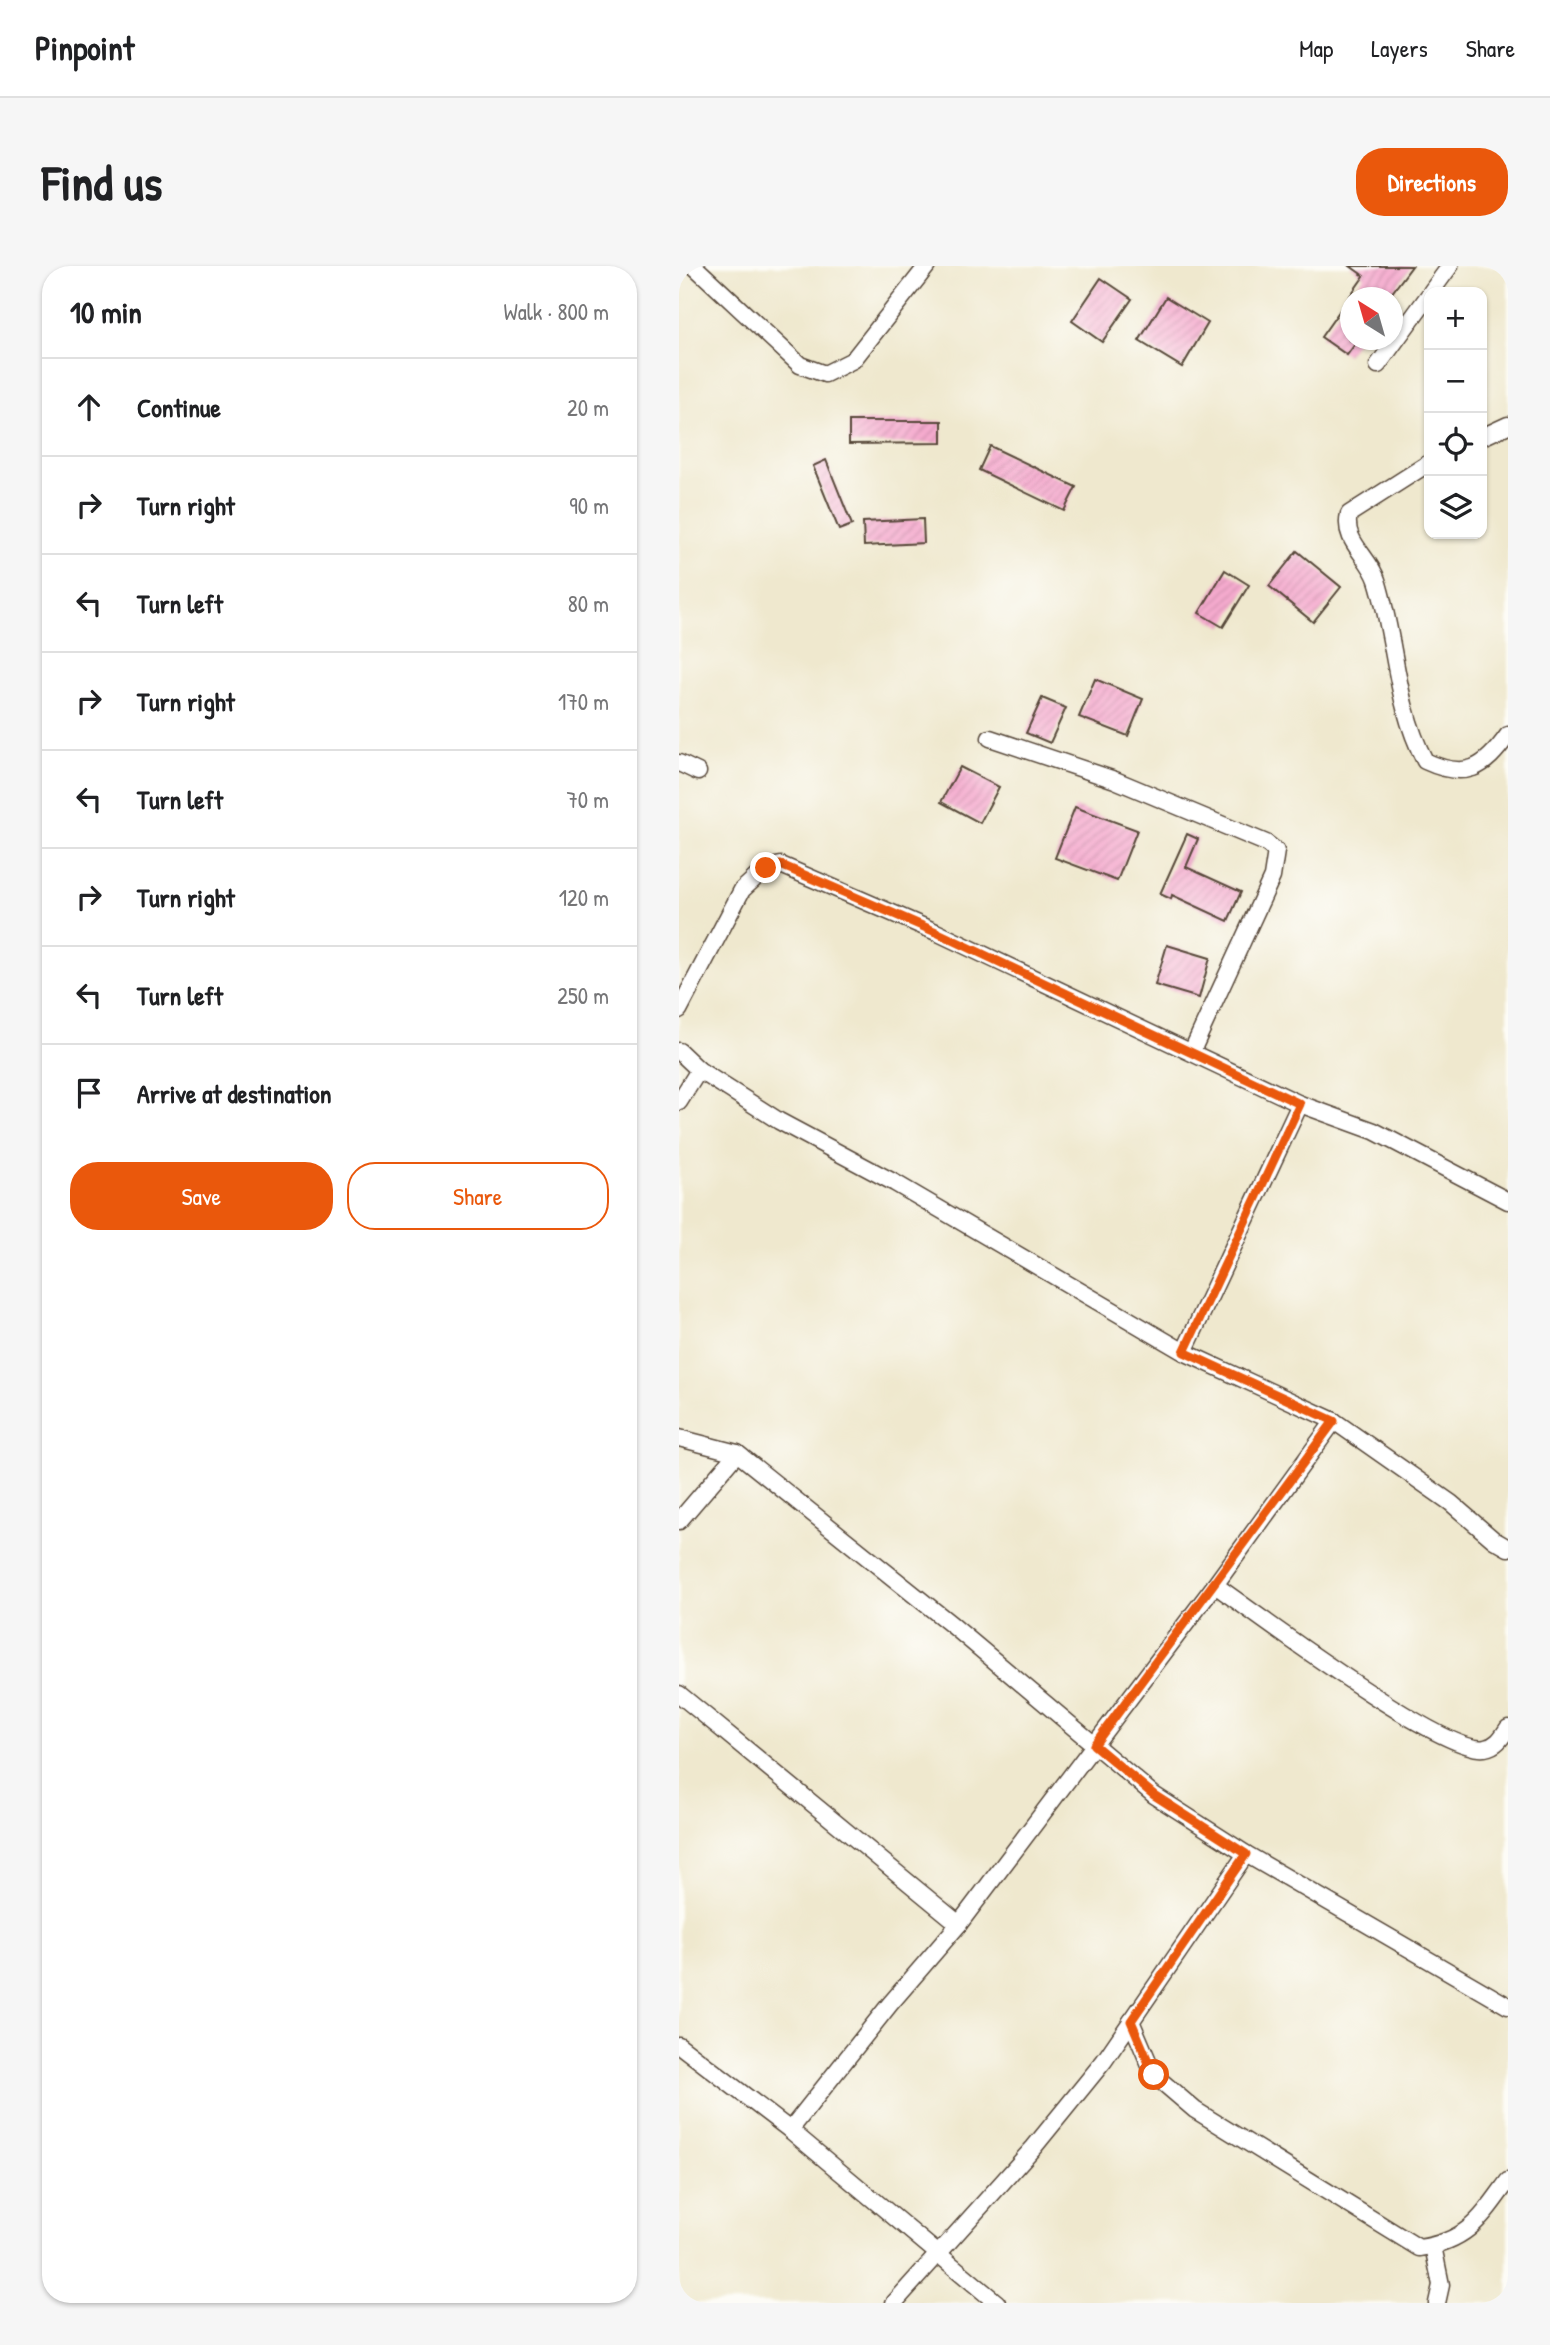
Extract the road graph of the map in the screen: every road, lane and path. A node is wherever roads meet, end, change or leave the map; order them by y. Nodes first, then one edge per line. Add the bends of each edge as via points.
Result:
1 (694, 266) edge
2 (927, 266) edge
3 (1450, 266) edge
4 (1434, 287) edge
5 (1424, 301) edge
6 (1378, 365) dead end
7 (1508, 425) edge
8 (1487, 435) edge
9 (1424, 466) edge
10 (1508, 735) edge
11 (990, 738) dead end
12 (679, 763) edge
13 (698, 772) dead end
14 (679, 1010) edge
15 (679, 1051) edge
16 (1192, 1051) junction
17 (699, 1070) junction
18 (679, 1102) edge
19 (1300, 1104) junction
20 (1508, 1201) edge
21 (1184, 1352) junction
22 (1334, 1421) junction
23 (679, 1438) edge
24 (737, 1453) junction
25 (679, 1521) edge
26 (1508, 1548) edge
27 (1215, 1585) junction
28 (679, 1694) edge
29 (1508, 1728) edge
30 (1094, 1745) junction
31 (1246, 1854) junction
32 (959, 1924) junction
33 (1508, 2006) edge
34 (1131, 2021) junction
35 (679, 2045) edge
36 (790, 2130) junction
37 (1508, 2181) edge
38 (1433, 2246) junction
39 (940, 2255) junction
40 (894, 2303) edge
41 (997, 2303) edge
42 (1437, 2303) edge

1 - 2 street via 800,365 825,374 853,360
3 - 4 street
5 - 6 street
7 - 8 street
9 - 10 street via 1349,514 1349,537 1372,567 1389,620 1403,705 1425,761 1463,771 1482,766
11 - 16 street via 1115,780 1276,850 1272,877
12 - 13 street
14 - 16 street via 742,890 766,868 781,865
15 - 17 street
16 - 19 street
17 - 18 street
17 - 21 street via 779,1121 895,1183
19 - 20 street via 1374,1131
19 - 21 street
21 - 22 street
22 - 26 street
22 - 27 street
23 - 24 street
24 - 25 street
24 - 30 street
27 - 29 street via 1380,1702 1450,1738 1482,1749 1497,1744
27 - 30 street
28 - 32 street
30 - 31 street via 1154,1795
30 - 32 street
31 - 33 street
31 - 34 street
32 - 36 street
34 - 38 street via 1154,2075 1195,2110 1419,2248
34 - 39 street via 1043,2137
35 - 36 street
36 - 39 street
37 - 38 street via 1477,2224 1445,2244
38 - 42 street via 1441,2285
39 - 40 street
39 - 41 street

